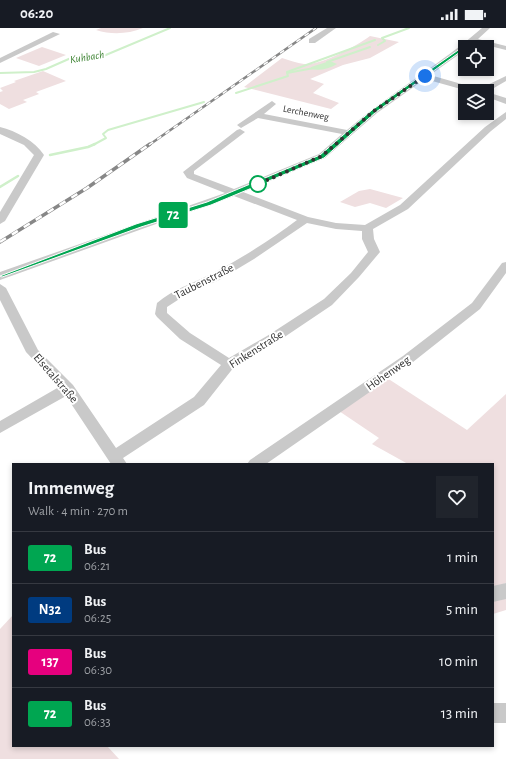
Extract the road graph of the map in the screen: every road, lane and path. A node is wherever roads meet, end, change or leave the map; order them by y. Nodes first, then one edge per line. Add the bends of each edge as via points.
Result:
1 (45, 28) edge
2 (332, 28) edge
3 (486, 28) edge
4 (473, 40) edge
5 (312, 41) dead end
6 (494, 45) edge
7 (506, 48) edge
8 (458, 52) edge
9 (0, 61) edge
10 (425, 76) junction
11 (506, 78) edge
12 (494, 84) edge
13 (458, 86) edge
14 (494, 97) edge
15 (506, 101) edge
16 (272, 104) dead end
17 (258, 115) junction
18 (506, 115) edge
19 (0, 130) edge
20 (350, 133) junction
21 (238, 193) junction
22 (305, 219) junction
23 (0, 221) edge
24 (367, 228) junction
25 (506, 265) edge
26 (0, 276) edge
27 (0, 288) edge
28 (229, 364) junction
29 (68, 388) junction
30 (0, 428) edge
31 (117, 460) edge
32 (256, 463) edge
33 (506, 591) edge
34 (494, 594) edge
35 (494, 713) edge
36 (506, 713) edge

1 - 9 street via 56,34
2 - 5 street
3 - 4 street
6 - 7 street
8 - 10 street
10 - 13 street
10 - 20 street via 384,104
11 - 12 street
14 - 15 street
16 - 17 street, Lerchenweg
17 - 20 street, Lerchenweg
17 - 21 street, Lerchenweg via 188,172 190,176
18 - 24 street via 404,207
19 - 23 street via 29,145 39,155
20 - 21 street via 322,156
21 - 22 street
21 - 26 street
22 - 24 street via 336,226
22 - 28 street, Taubenstraße via 281,238 215,277 167,300 161,306 161,314 185,336
24 - 28 street, Finkenstraße via 368,239 374,252 328,302
25 - 32 street, Höhenweg via 476,306 408,360
27 - 29 street, Elsetalstraße via 34,352
28 - 31 street, Finkenstraße via 200,401
29 - 30 street
29 - 31 street, Elsetalstraße
33 - 34 street
35 - 36 street

